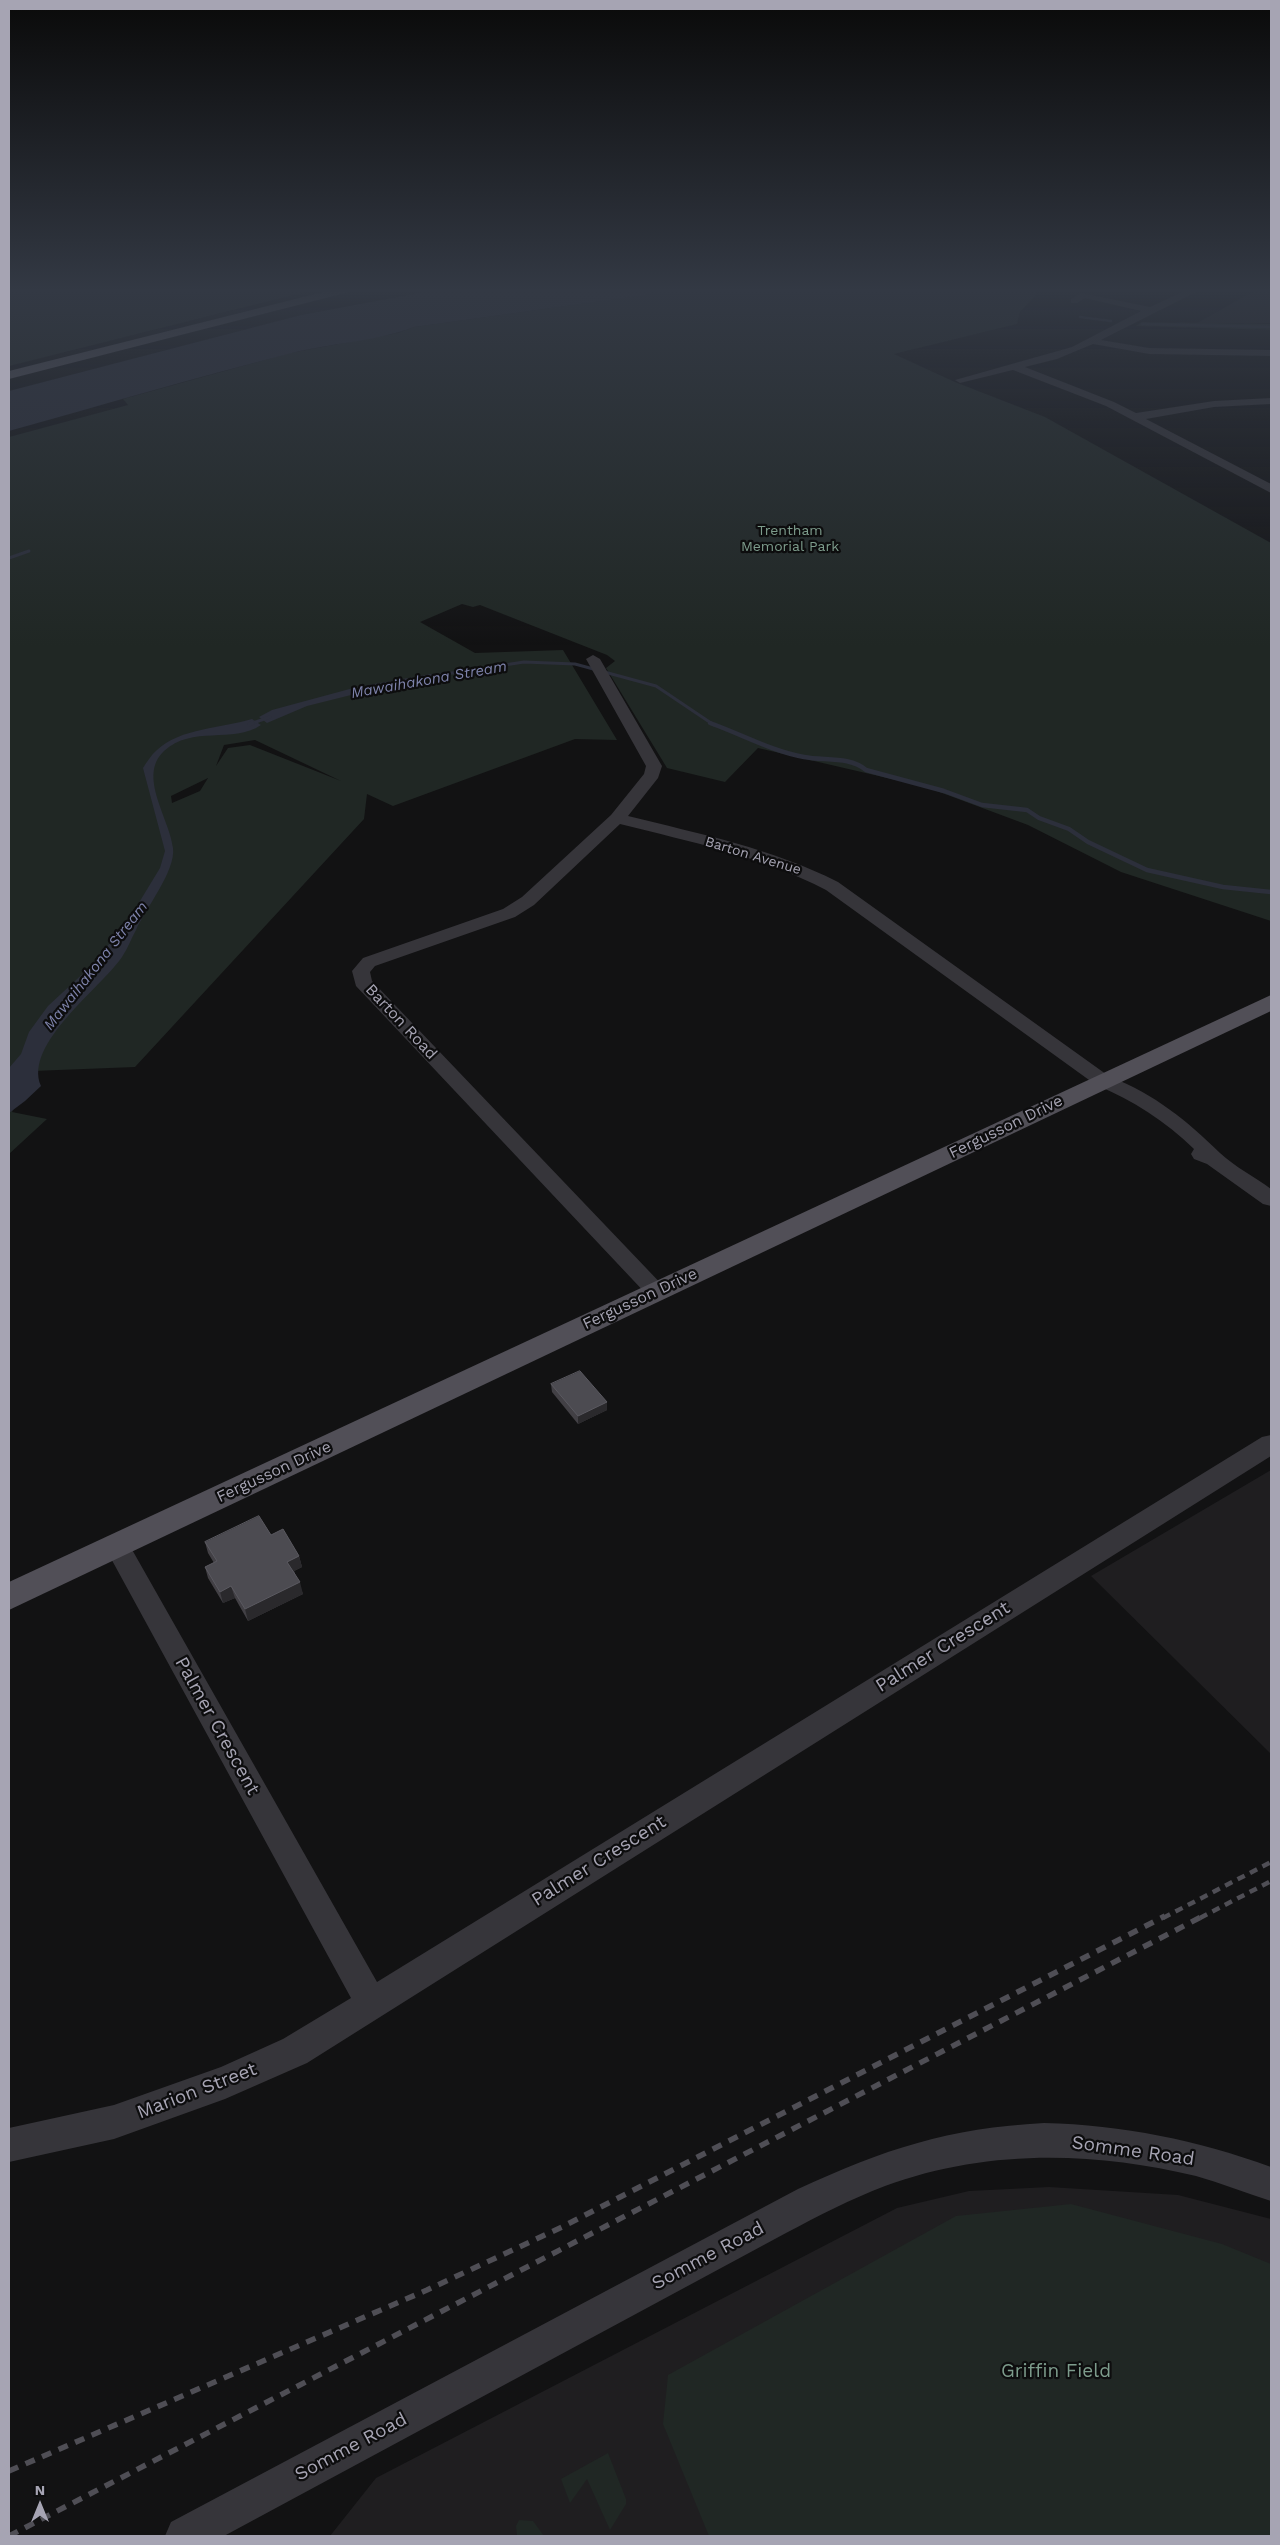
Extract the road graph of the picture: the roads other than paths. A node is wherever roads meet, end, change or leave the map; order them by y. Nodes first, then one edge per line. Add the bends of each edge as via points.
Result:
1 (1119, 409) edge
2 (1185, 409) edge
3 (1135, 417) junction
4 (1269, 487) edge
5 (593, 658) dead end
6 (617, 818) junction
7 (1271, 1002) edge
8 (1102, 1081) junction
9 (1271, 1199) edge
10 (657, 1291) junction
11 (1271, 1444) edge
12 (117, 1546) junction
13 (9, 1597) edge
14 (371, 2003) junction
15 (9, 2145) edge
16 (1271, 2184) edge
17 (185, 2536) edge

1 - 3 street
2 - 3 street
3 - 4 street
5 - 6 street via 654,766 652,775
6 - 8 street, Barton Avenue via 776,860 832,886
6 - 10 street, Barton Road via 528,901 487,922 369,962 361,971 363,982
7 - 8 main road, Fergusson Drive
8 - 9 street, Barton Avenue via 1114,1099 1183,1147 1214,1159
8 - 10 main road, Fergusson Drive
10 - 12 main road, Fergusson Drive
11 - 14 street, Palmer Crescent
12 - 13 main road, Fergusson Drive
12 - 14 street, Palmer Crescent
14 - 15 street, Marion Street via 295,2050 224,2082 114,2122
16 - 17 street, Somme Road via 1202,2160 1091,2141 1026,2141 968,2147 909,2160 848,2183 500,2365

